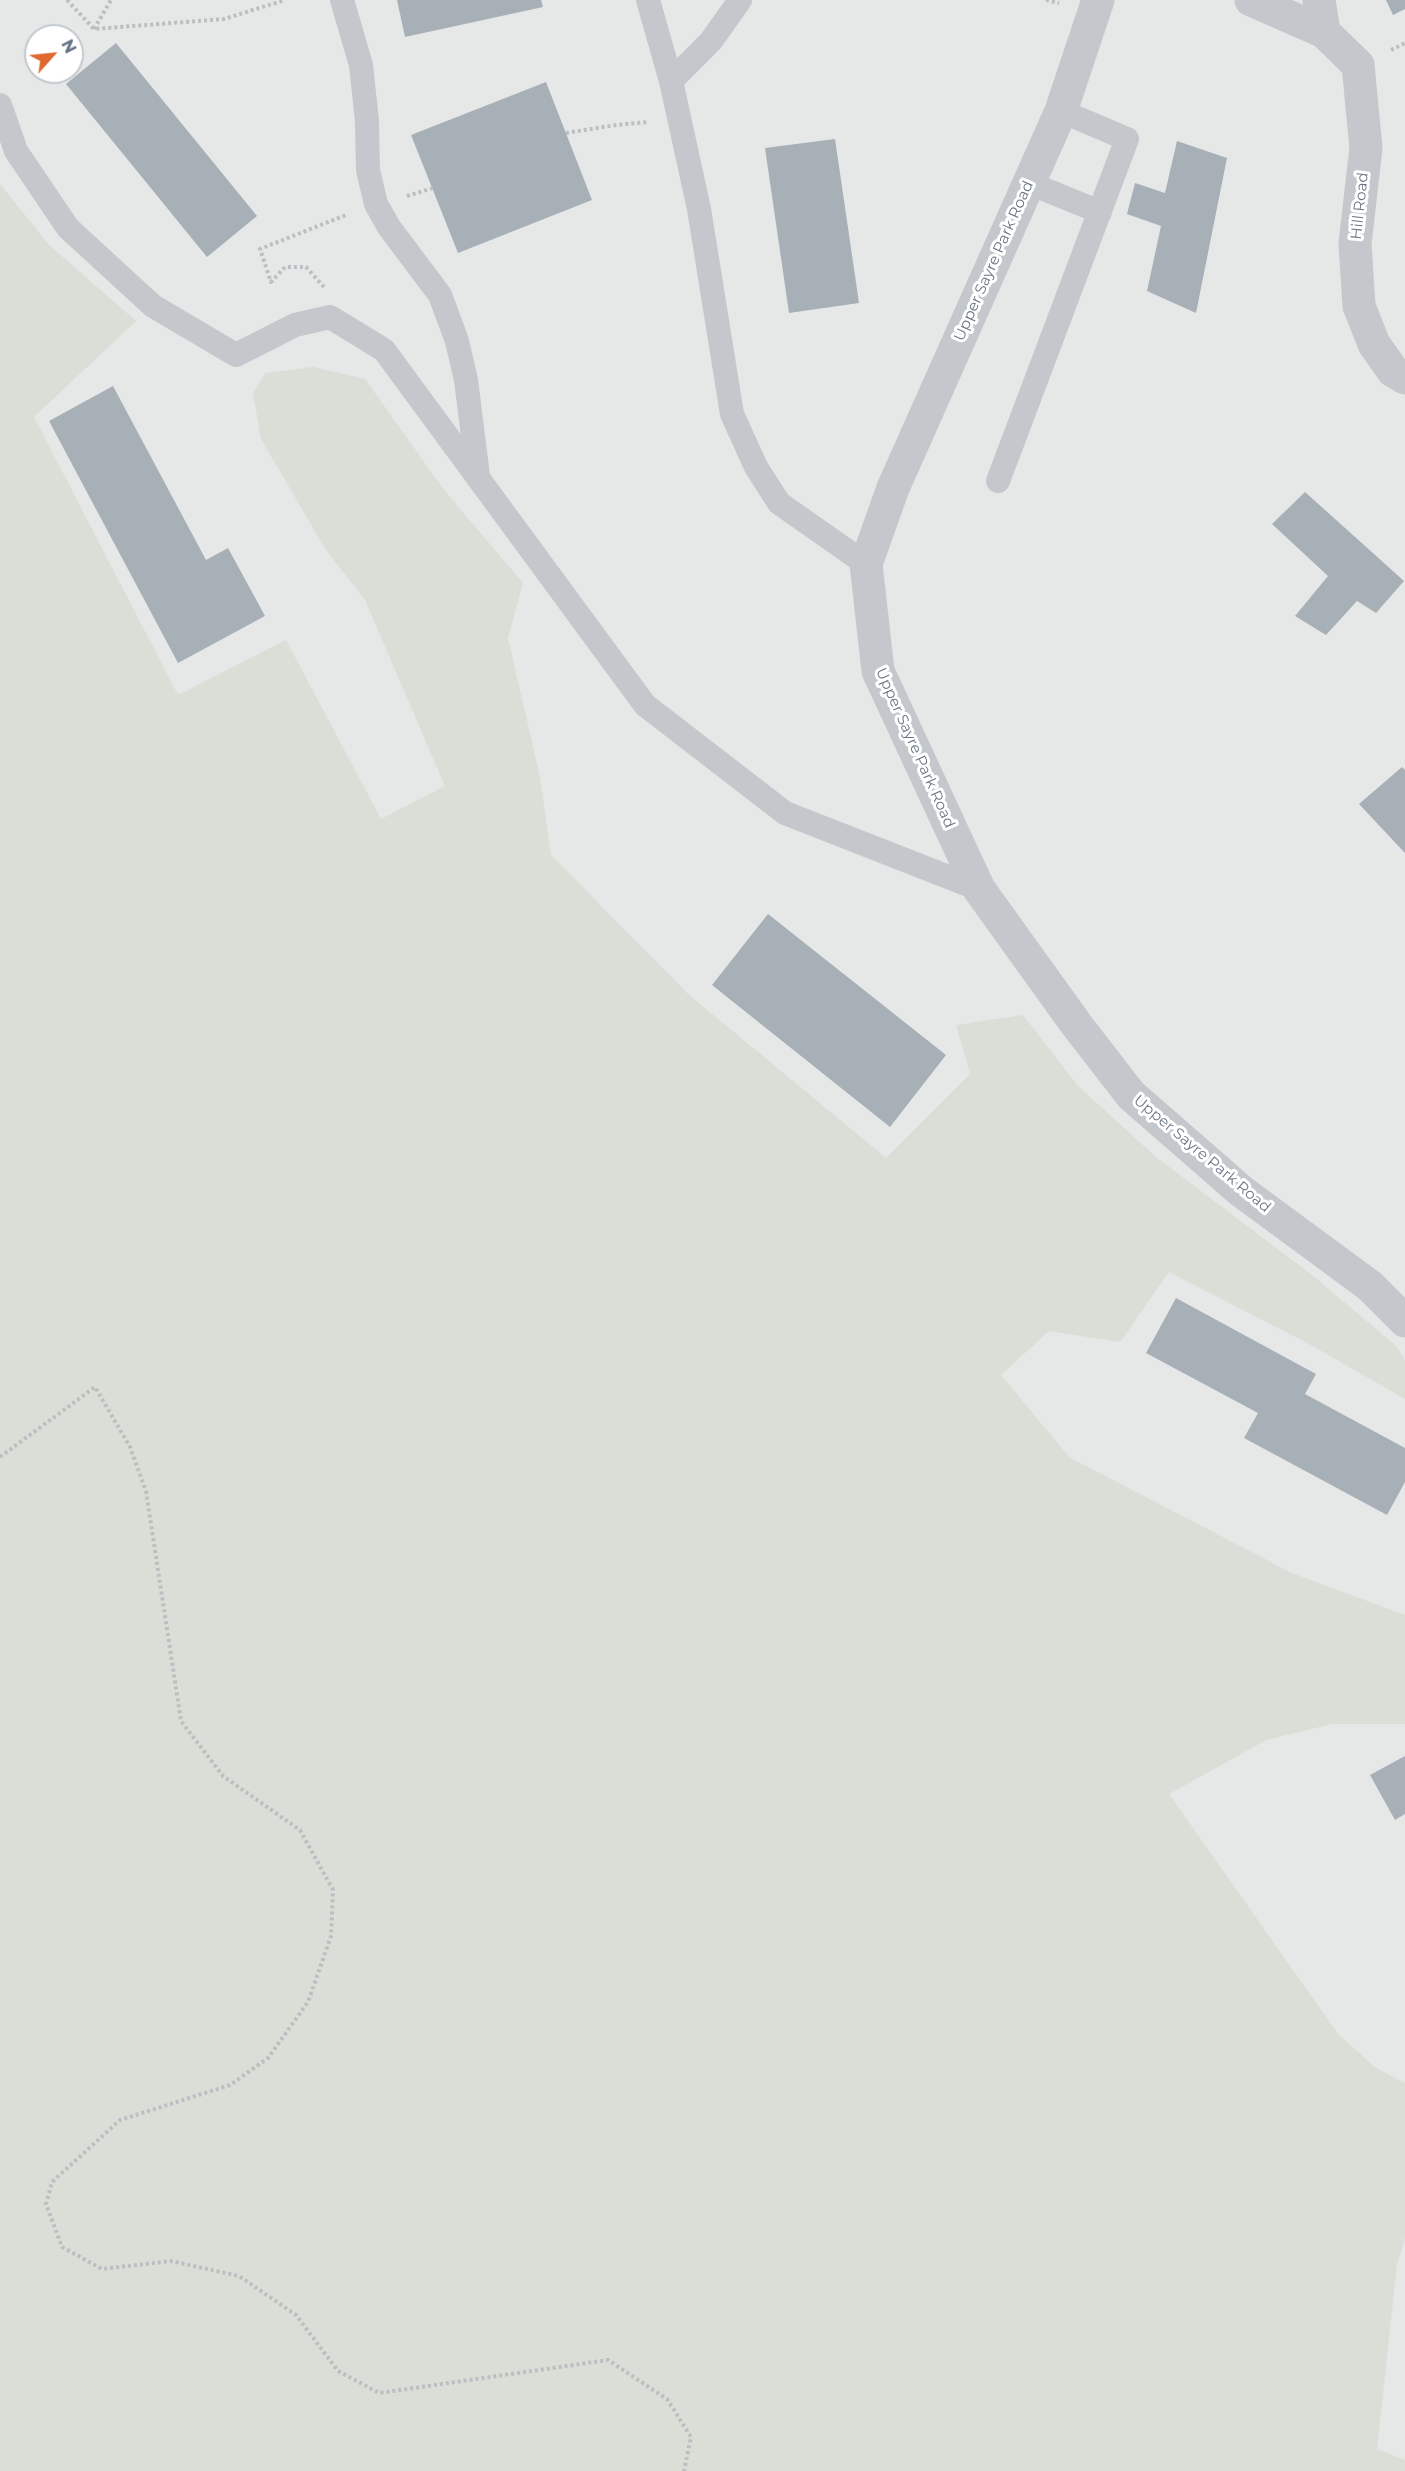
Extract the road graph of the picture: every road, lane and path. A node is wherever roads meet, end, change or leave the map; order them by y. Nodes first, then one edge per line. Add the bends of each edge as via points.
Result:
1 (67, 0) edge
2 (111, 0) edge
3 (285, 0) edge
4 (342, 0) edge
5 (648, 0) edge
6 (740, 0) edge
7 (1100, 0) edge
8 (1251, 0) edge
9 (1322, 16) edge
10 (93, 29) junction
11 (671, 81) junction
12 (0, 105) edge
13 (1061, 111) junction
14 (679, 120) junction
15 (566, 133) dead end
16 (1029, 183) junction
17 (433, 188) dead end
18 (376, 204) junction
19 (1100, 212) junction
20 (330, 317) junction
21 (1405, 378) edge
22 (478, 478) junction
23 (998, 482) dead end
24 (866, 564) junction
25 (979, 889) junction
26 (1405, 1321) edge
27 (0, 1457) edge
28 (684, 2471) edge

1 - 10 path
2 - 10 path
3 - 10 path via 224,19
4 - 18 lane via 361,65 369,170
5 - 11 lane
6 - 11 lane via 711,41
7 - 13 street, Upper Sayre Park Road
8 - 9 street, Hill Road
9 - 21 street, Hill Road via 1358,65 1366,147 1355,243 1359,306 1374,344 1393,371
11 - 14 lane
12 - 20 lane via 16,152 68,228 153,306 236,355 295,324
13 - 16 street, Upper Sayre Park Road
13 - 19 lane via 1127,139
14 - 15 path via 616,124
14 - 24 lane via 699,209 732,414 756,467 779,503
16 - 19 lane
16 - 24 street, Upper Sayre Park Road via 893,488
17 - 18 path
18 - 20 path via 260,249 271,282 285,267 306,267 330,296
18 - 22 lane via 440,295 466,380
19 - 23 lane
20 - 22 lane via 384,350
22 - 25 lane via 645,705 785,813
24 - 25 street, Upper Sayre Park Road via 878,671
25 - 26 street, Upper Sayre Park Road via 1131,1095 1241,1191 1370,1286
27 - 28 path via 95,1387 130,1447 146,1491 181,1721 223,1776 300,1830 333,1890 331,1936 308,2002 268,2058 230,2085 120,2120 51,2182 46,2204 62,2247 102,2269 171,2261 239,2276 296,2315 338,2371 379,2392 608,2361 667,2398 691,2438

